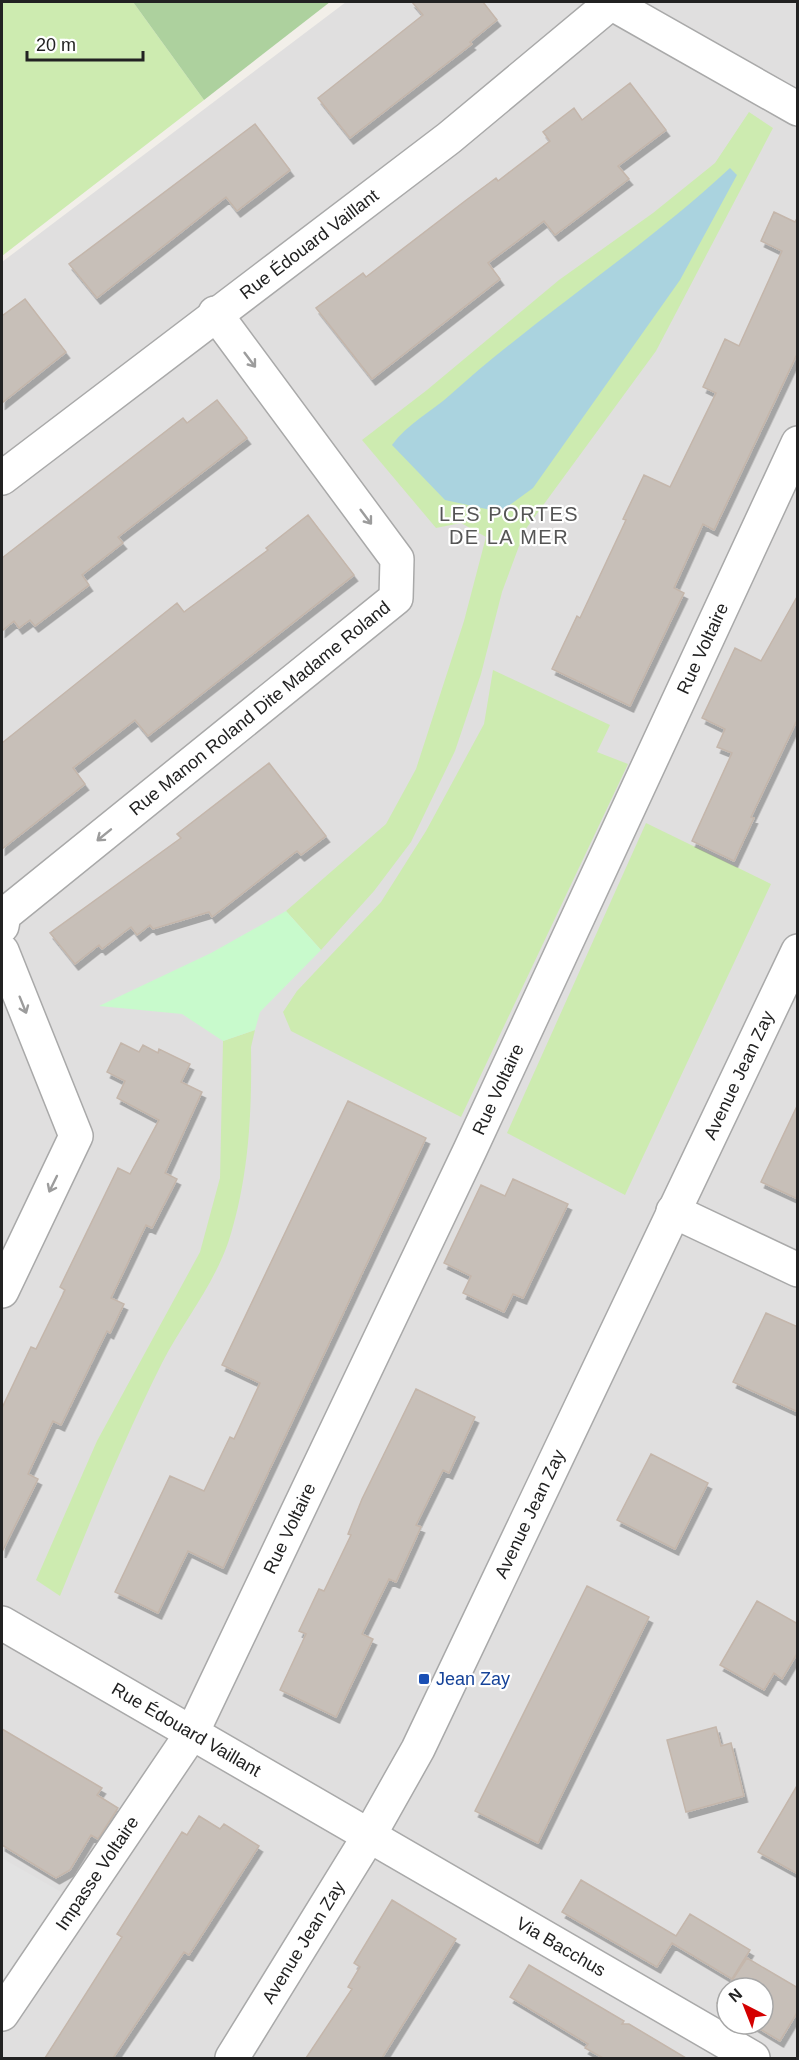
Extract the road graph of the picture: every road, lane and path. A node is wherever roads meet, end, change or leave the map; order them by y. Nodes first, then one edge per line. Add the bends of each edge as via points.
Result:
1 (611, 2) edge
2 (798, 109) edge
3 (215, 313) junction
4 (798, 443) edge
5 (2, 478) edge
6 (2, 926) edge
7 (2, 951) edge
8 (798, 951) edge
9 (673, 1211) junction
10 (798, 1270) edge
11 (2, 1291) edge
12 (2, 1623) edge
13 (192, 1733) junction
14 (369, 1836) junction
15 (2, 2014) edge
16 (232, 2058) edge
17 (753, 2058) edge

1 - 2 street, Rue Édouard Vaillant
1 - 3 street, Rue Édouard Vaillant via 448,138
3 - 5 street, Rue Édouard Vaillant
3 -> 6 street, Rue Manon Roland Dite Madame Roland via 397,559 396,598 4,915
4 - 13 street, Rue Voltaire via 470,1150
7 -> 11 street via 76,1136
8 - 9 street, Avenue Jean Zay
9 - 10 street
9 - 14 street, Avenue Jean Zay via 495,1592 418,1749
12 - 13 street, Rue Édouard Vaillant
13 - 14 street, Rue Édouard Vaillant
13 - 15 street, Impasse Voltaire
14 - 16 street, Avenue Jean Zay
14 - 17 street, Via Bacchus

